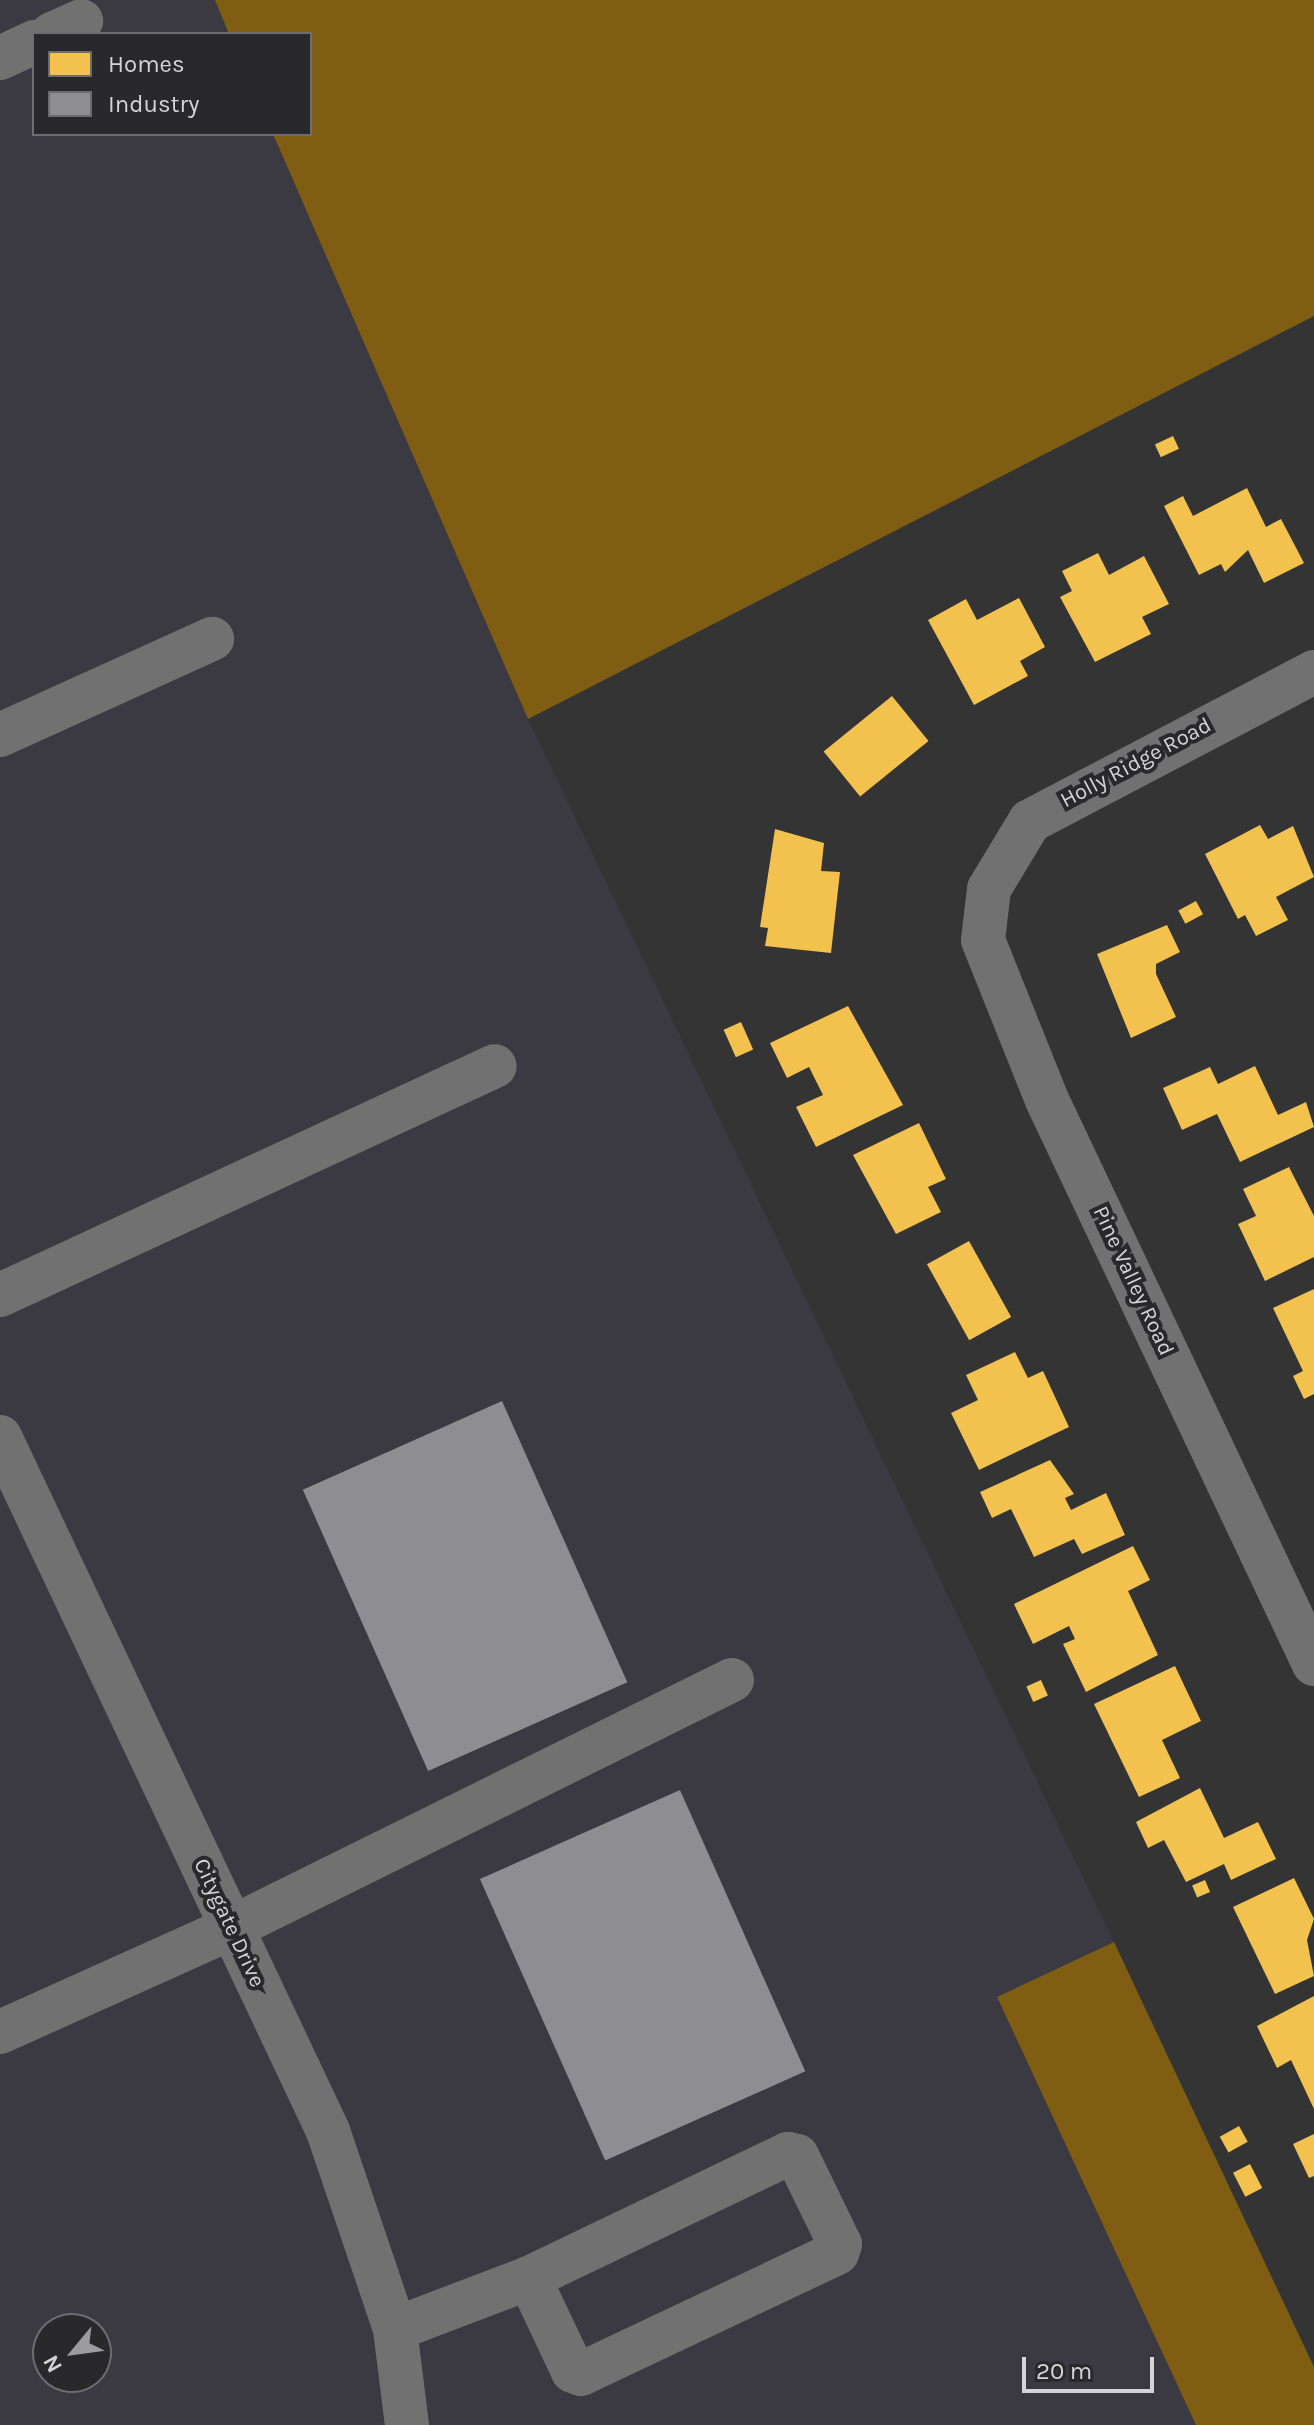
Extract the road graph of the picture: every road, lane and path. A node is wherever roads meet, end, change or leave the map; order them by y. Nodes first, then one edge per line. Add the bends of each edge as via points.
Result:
1 (32, 43) edge
2 (0, 58) edge
3 (212, 639) dead end
4 (1314, 672) edge
5 (0, 735) edge
6 (989, 889) joint
7 (495, 1066) dead end
8 (0, 1295) edge
9 (0, 1437) edge
10 (1314, 1664) edge
11 (732, 1680) dead end
12 (231, 1928) junction
13 (0, 2032) edge
14 (529, 2278) junction
15 (395, 2329) junction
16 (407, 2425) edge

1 - 2 street
3 - 5 street
4 - 6 street, Holly Ridge Road via 1030,821
6 - 10 street, Pine Valley Road via 983,940 997,990
7 - 8 street
9 - 12 street, Citygate Drive
11 - 12 street
12 - 13 street
12 - 15 street, Citygate Drive via 328,2131
14 - 14 street via 788,2154 797,2156 840,2244 837,2253 581,2374 573,2371
14 - 15 street
15 - 16 street, Citygate Drive

